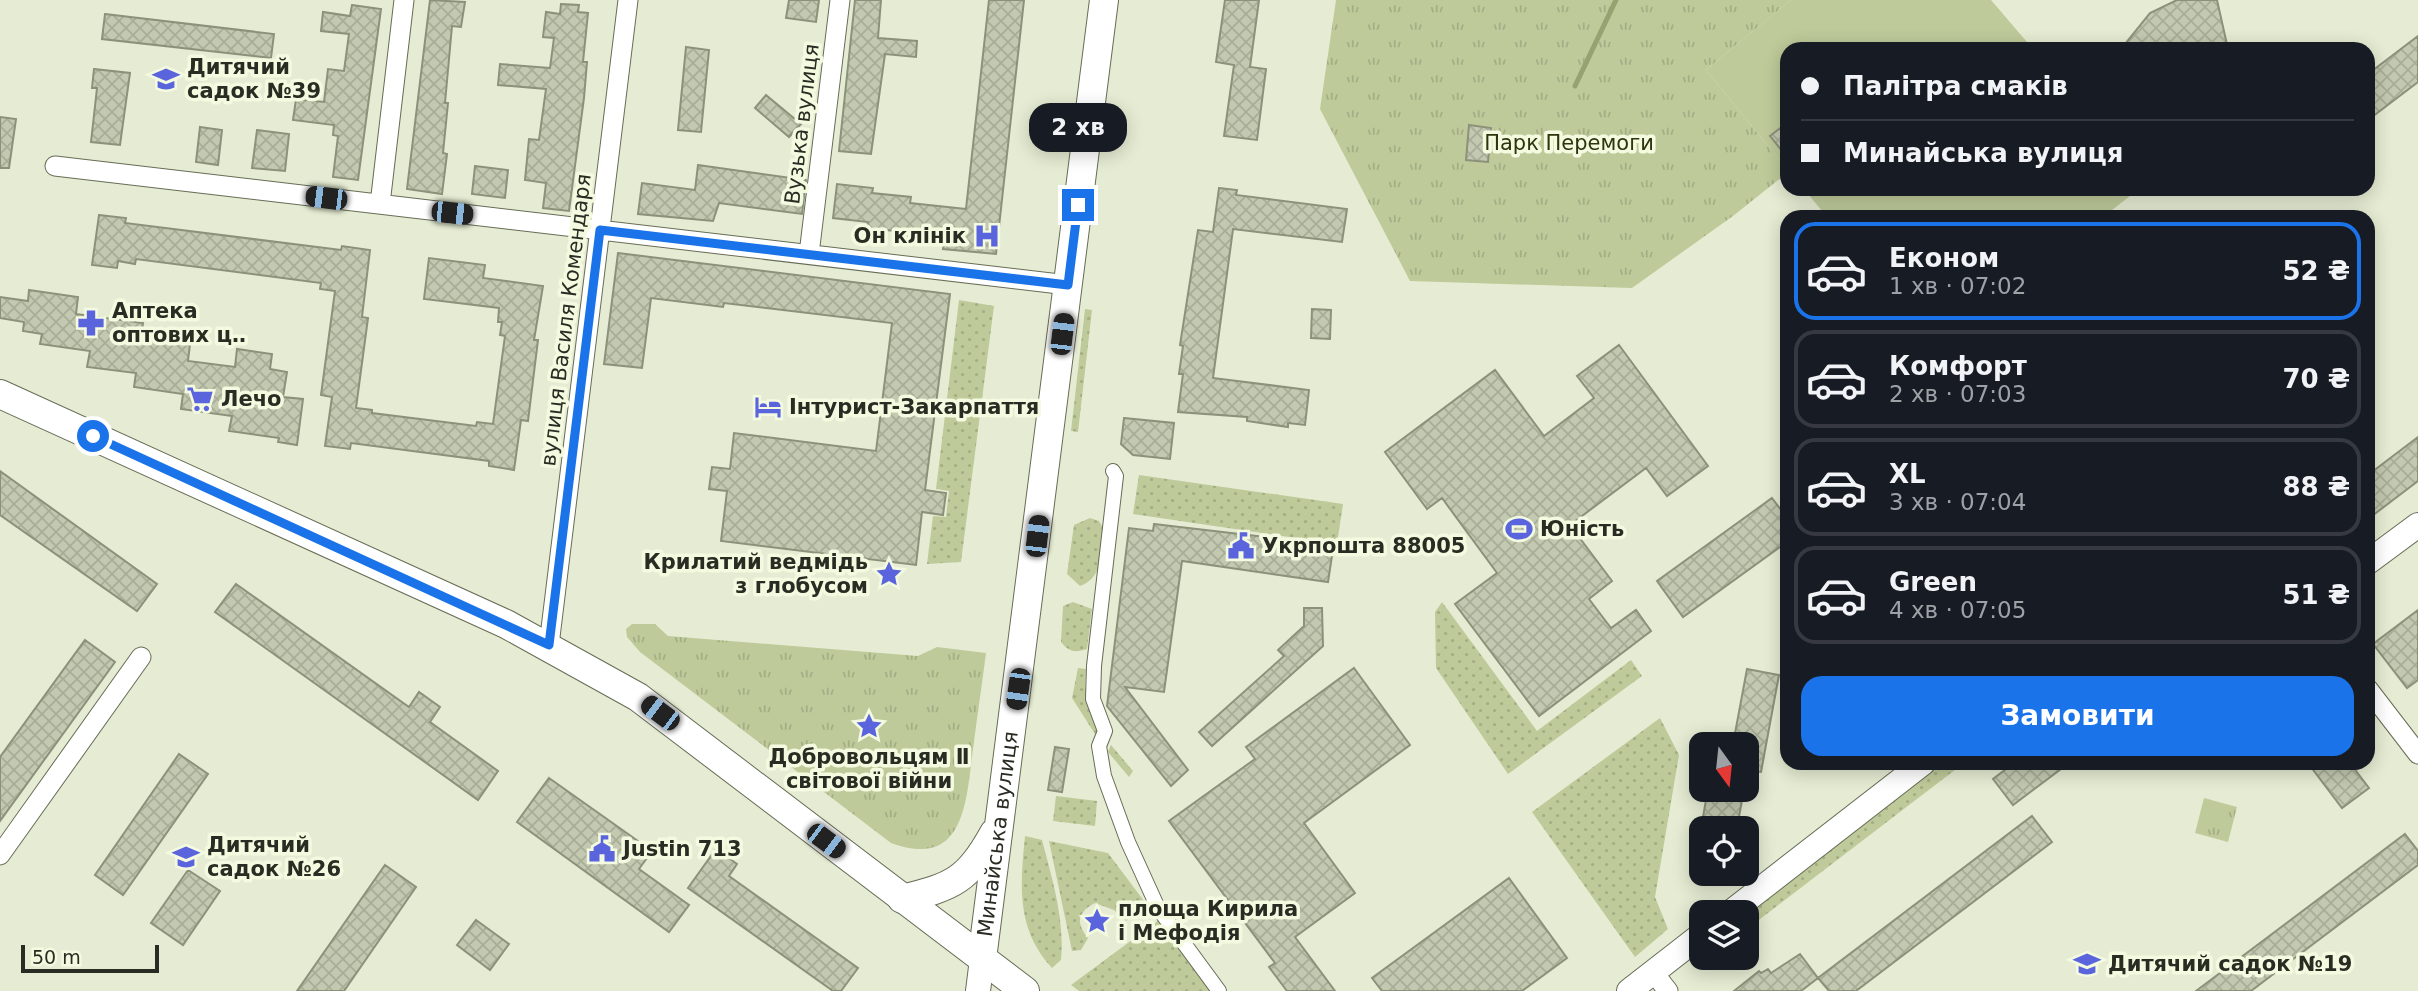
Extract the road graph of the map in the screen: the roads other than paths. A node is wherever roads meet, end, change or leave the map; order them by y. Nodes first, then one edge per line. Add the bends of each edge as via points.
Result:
1 (404, 0) edge
2 (628, 0) edge
3 (841, 0) edge
4 (1104, 0) edge
5 (55, 166) dead end
6 (380, 204) junction
7 (600, 230) junction
8 (809, 254) junction
9 (1068, 285) junction
10 (0, 394) edge
11 (1113, 471) dead end
12 (2418, 525) edge
13 (2375, 557) edge
14 (549, 645) junction
15 (141, 657) dead end
16 (2375, 698) edge
17 (2418, 754) edge
18 (1914, 770) edge
19 (1000, 822) junction
20 (0, 855) edge
21 (902, 899) junction
22 (1746, 900) edge
23 (1689, 949) edge
24 (982, 959) junction
25 (1660, 982) edge
26 (978, 991) edge
27 (1025, 991) edge
28 (1219, 991) edge
29 (1629, 991) edge

1 - 6 street
2 - 7 street, вулиця Василя Комендаря
3 - 8 street, Вузька вулиця
4 - 9 main road, Минайська вулиця
5 - 6 street
6 - 7 street
7 - 8 street
7 - 14 street, вулиця Василя Комендаря
8 - 9 street
9 - 19 main road, Минайська вулиця
10 - 14 main road
11 - 28 street via 1093,699 1105,731 1099,746 1104,776 1158,908
12 - 13 street
14 - 21 main road via 638,697
15 - 20 street
16 - 17 street
18 - 22 street
19 - 21 main road via 975,866 956,881
19 - 24 main road, Минайська вулиця
21 - 24 main road
23 - 25 street
24 - 26 street
24 - 27 main road
25 - 29 street

